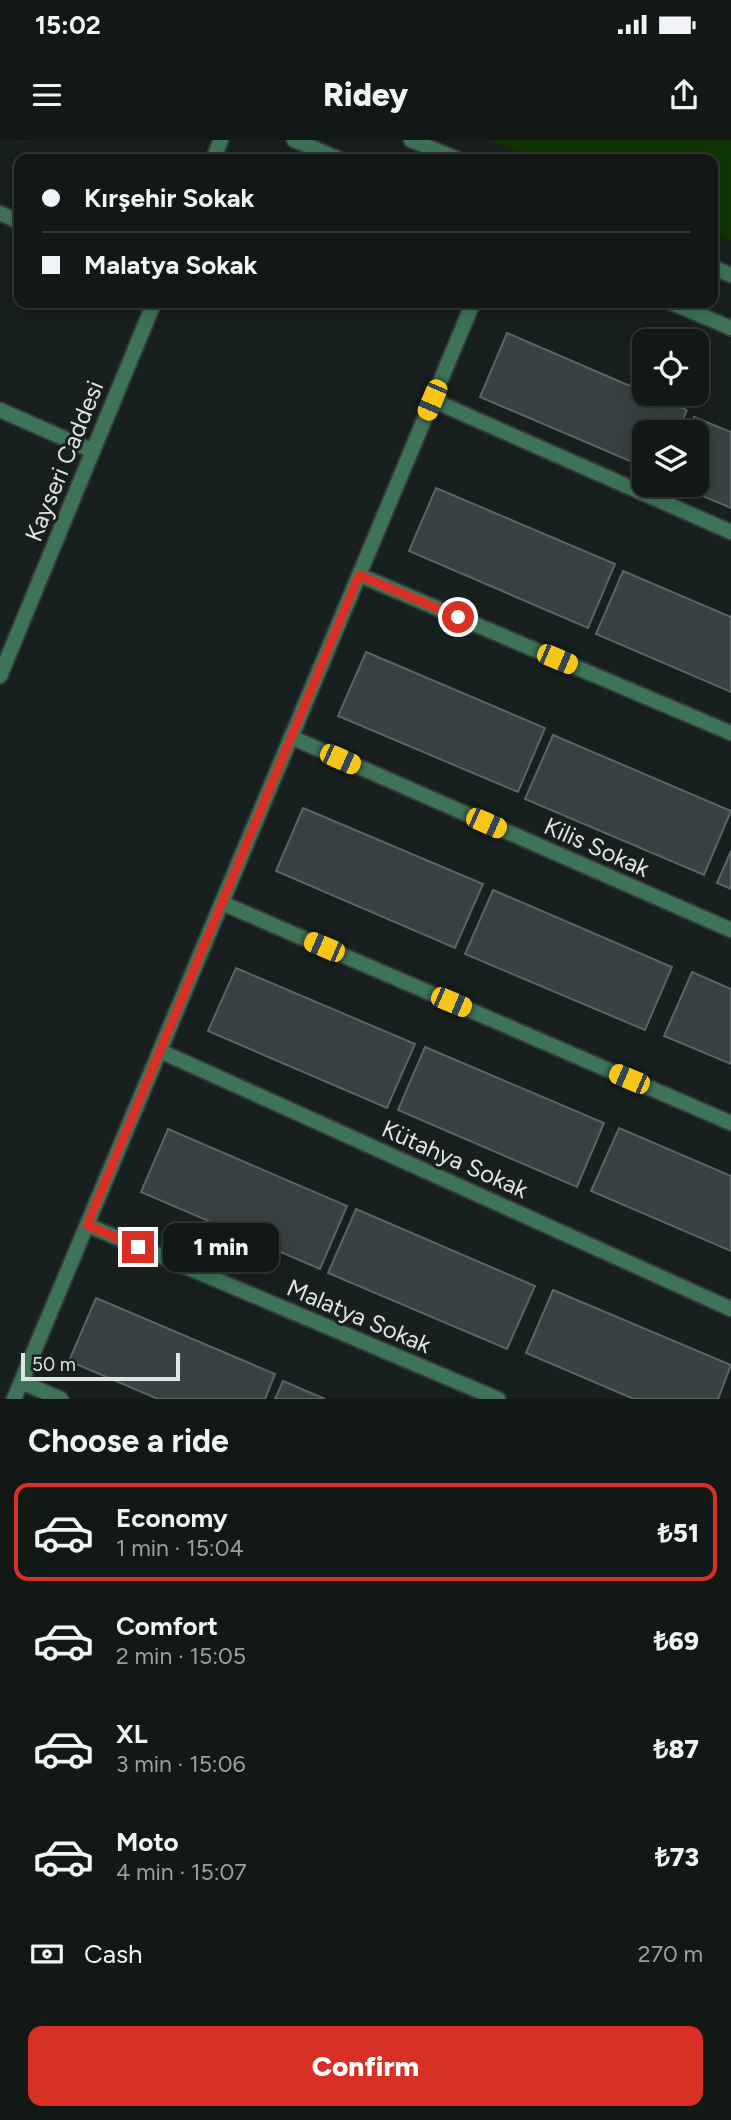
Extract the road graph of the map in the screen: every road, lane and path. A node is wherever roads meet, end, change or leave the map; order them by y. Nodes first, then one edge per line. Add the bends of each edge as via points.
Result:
1 (294, 140) edge
2 (411, 140) edge
3 (327, 154) edge
4 (445, 154) edge
5 (152, 308) edge
6 (471, 308) edge
7 (684, 308) edge
8 (731, 328) edge
9 (432, 400) junction
10 (0, 410) edge
11 (93, 451) junction
12 (731, 532) edge
13 (359, 575) junction
14 (0, 676) edge
15 (731, 733) edge
16 (291, 737) junction
17 (222, 903) junction
18 (731, 930) edge
19 (160, 1051) junction
20 (731, 1123) edge
21 (87, 1225) junction
22 (731, 1309) edge
23 (21, 1382) junction
24 (14, 1399) edge
25 (61, 1399) edge
26 (498, 1399) edge

1 - 3 street
2 - 4 street
5 - 11 street, Kayseri Caddesi
6 - 9 street
7 - 8 street
9 - 12 street
9 - 13 street
10 - 11 street
11 - 14 street, Kayseri Caddesi
13 - 15 street
13 - 16 street
16 - 17 street
16 - 18 street, Kilis Sokak
17 - 19 street
17 - 20 street
19 - 21 street
19 - 22 street, Kütahya Sokak
21 - 23 street
21 - 26 street, Malatya Sokak
23 - 24 street
23 - 25 street

